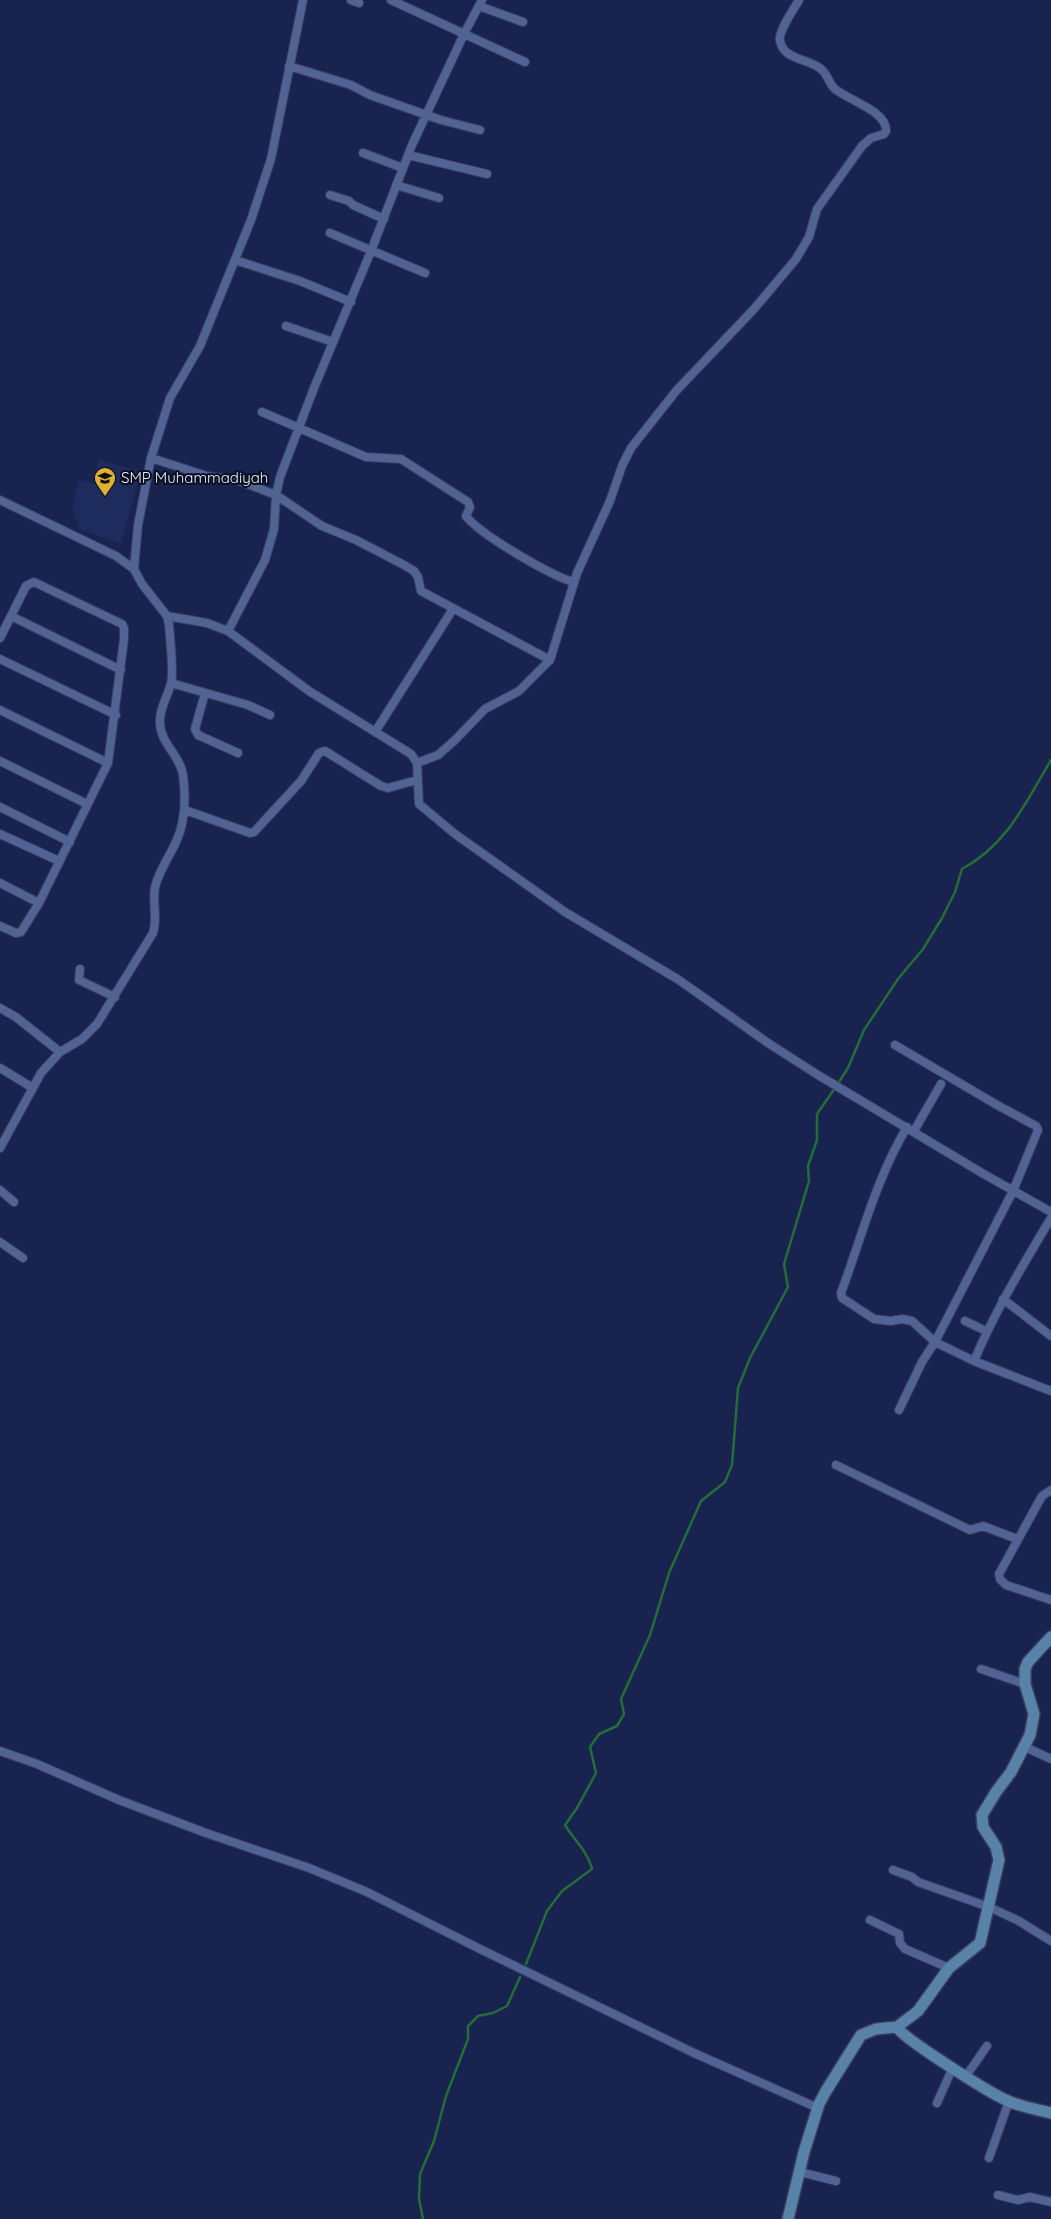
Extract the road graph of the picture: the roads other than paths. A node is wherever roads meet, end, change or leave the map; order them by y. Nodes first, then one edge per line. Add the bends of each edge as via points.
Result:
1 (303, 0) edge
2 (391, 0) edge
3 (799, 0) edge
4 (480, 3) edge
5 (523, 22) dead end
6 (464, 34) junction
7 (525, 62) dead end
8 (289, 66) junction
9 (427, 114) junction
10 (480, 130) dead end
11 (363, 153) dead end
12 (408, 155) junction
13 (403, 168) junction
14 (487, 174) dead end
15 (396, 185) junction
16 (330, 196) dead end
17 (439, 198) dead end
18 (384, 219) junction
19 (330, 233) dead end
20 (371, 251) junction
21 (234, 260) junction
22 (425, 273) dead end
23 (350, 302) junction
24 (286, 326) dead end
25 (333, 342) junction
26 (262, 412) dead end
27 (298, 429) junction
28 (151, 458) junction
29 (276, 495) junction
30 (0, 500) edge
31 (134, 569) junction
32 (574, 582) junction
33 (454, 609) junction
34 (11, 616) junction
35 (167, 616) junction
36 (228, 630) junction
37 (0, 638) edge
38 (0, 659) edge
39 (550, 660) junction
40 (121, 670) junction
41 (171, 683) junction
42 (206, 693) junction
43 (0, 710) edge
44 (116, 715) junction
45 (270, 715) dead end
46 (375, 732) junction
47 (238, 753) dead end
48 (0, 761) edge
49 (108, 763) junction
50 (417, 764) junction
51 (417, 780) junction
52 (87, 804) junction
53 (0, 808) edge
54 (185, 810) junction
55 (0, 834) edge
56 (70, 842) junction
57 (59, 861) junction
58 (0, 882) edge
59 (39, 903) junction
60 (0, 926) edge
61 (80, 969) dead end
62 (115, 997) junction
63 (0, 1008) edge
64 (895, 1045) dead end
65 (60, 1052) junction
66 (0, 1068) edge
67 (941, 1084) dead end
68 (33, 1088) junction
69 (911, 1129) junction
70 (2, 1139) edge
71 (0, 1148) edge
72 (0, 1190) edge
73 (1013, 1191) junction
74 (14, 1202) dead end
75 (1051, 1212) edge
76 (1051, 1218) edge
77 (0, 1242) edge
78 (23, 1258) dead end
79 (1003, 1299) junction
80 (966, 1321) dead end
81 (986, 1331) junction
82 (1051, 1336) edge
83 (935, 1342) junction
84 (974, 1361) junction
85 (1051, 1392) edge
86 (899, 1410) dead end
87 (836, 1465) dead end
88 (1051, 1490) edge
89 (1017, 1539) junction
90 (1051, 1600) edge
91 (1051, 1637) edge
92 (981, 1669) dead end
93 (1025, 1684) junction
94 (1025, 1747) junction
95 (0, 1750) edge
96 (1051, 1759) edge
97 (893, 1870) dead end
98 (989, 1907) junction
99 (870, 1920) dead end
100 (1051, 1941) edge
101 (949, 1968) junction
102 (897, 2027) junction
103 (987, 2046) dead end
104 (953, 2067) junction
105 (966, 2076) junction
106 (1009, 2102) junction
107 (938, 2103) dead end
108 (818, 2108) junction
109 (1051, 2113) edge
110 (990, 2158) dead end
111 (800, 2172) junction
112 (836, 2181) dead end
113 (998, 2195) dead end
114 (1051, 2202) edge
115 (788, 2219) edge

1 - 8 street
2 - 6 street
3 - 32 street via 780,35 783,48 792,56 822,70 835,90 876,113 884,122 886,131 862,146 817,208 809,237 796,259 754,309 676,391 631,448
4 - 5 street
4 - 6 street
6 - 7 street
6 - 9 street
8 - 9 street
8 - 21 street via 270,159
9 - 10 street
9 - 12 street
11 - 13 street
12 - 13 street
12 - 14 street
13 - 15 street
15 - 17 street
15 - 18 street
16 - 18 street via 350,201
18 - 20 street
19 - 20 street
20 - 22 street
20 - 23 street
21 - 23 street via 300,281
21 - 28 street via 200,346 170,398
23 - 25 street
24 - 25 street
25 - 27 street
26 - 27 street
27 - 29 street
27 - 32 street via 366,457 406,461 468,502 470,507 466,516 475,526 524,557
28 - 29 street via 207,476 237,480
28 - 31 street via 138,526
29 - 33 street via 322,526 404,565 418,577 421,591
29 - 36 street via 274,529 265,560
30 - 31 street via 116,556
31 - 35 street
32 - 39 street
33 - 39 street
33 - 46 street
34 - 37 street
34 - 40 street
34 - 40 street via 26,586 34,582 116,621 122,624 125,633
35 - 36 street
35 - 41 street
36 - 46 street via 309,691
38 - 44 street
39 - 50 street via 519,691 486,709 438,755
40 - 44 street
41 - 42 street
41 - 54 street via 160,723 162,737 183,772
42 - 45 street
42 - 47 street via 195,729 198,734
43 - 49 street
44 - 49 street
46 - 50 street via 412,754
48 - 52 street
49 - 52 street
50 - 51 street
51 - 54 street via 388,788 381,786 325,751 319,753 301,781 254,832
51 - 69 street via 418,800 422,808 565,912 710,1000 818,1075
52 - 56 street
53 - 56 street
54 - 62 street via 176,841 154,888 156,924 153,933
55 - 57 street
56 - 57 street
57 - 59 street
58 - 59 street
59 - 60 street via 21,932
61 - 62 street via 79,980
62 - 65 street via 92,1030
63 - 65 street
64 - 73 street via 1037,1127
65 - 68 street via 40,1073
66 - 68 street
67 - 69 street
68 - 70 street
69 - 73 street
69 - 83 street via 879,1183 841,1296 874,1319 912,1322
70 - 71 street
72 - 74 street
73 - 75 street
73 - 83 street
76 - 79 street
77 - 78 street
79 - 81 street
79 - 82 street
80 - 81 street
81 - 84 street
83 - 84 street
83 - 86 street
84 - 85 street
87 - 89 street via 970,1530 983,1526
88 - 89 street via 1042,1496
89 - 90 street via 1001,1569 1000,1579 1006,1585
91 - 93 street via 1026,1665
92 - 93 street
93 - 94 street via 1034,1714
94 - 96 street
94 - 98 street via 981,1818 998,1856
95 - 108 street via 118,1800 367,1892 694,2053
97 - 98 street
98 - 100 street
98 - 101 street via 980,1943
99 - 101 street via 899,1934 904,1949
101 - 102 street via 924,2006
102 - 104 street via 916,2045
102 - 108 street via 876,2028 861,2035
103 - 105 street
104 - 105 street
104 - 107 street
105 - 106 street
106 - 109 street
106 - 110 street
108 - 111 street
111 - 112 street
111 - 115 street
113 - 114 street

